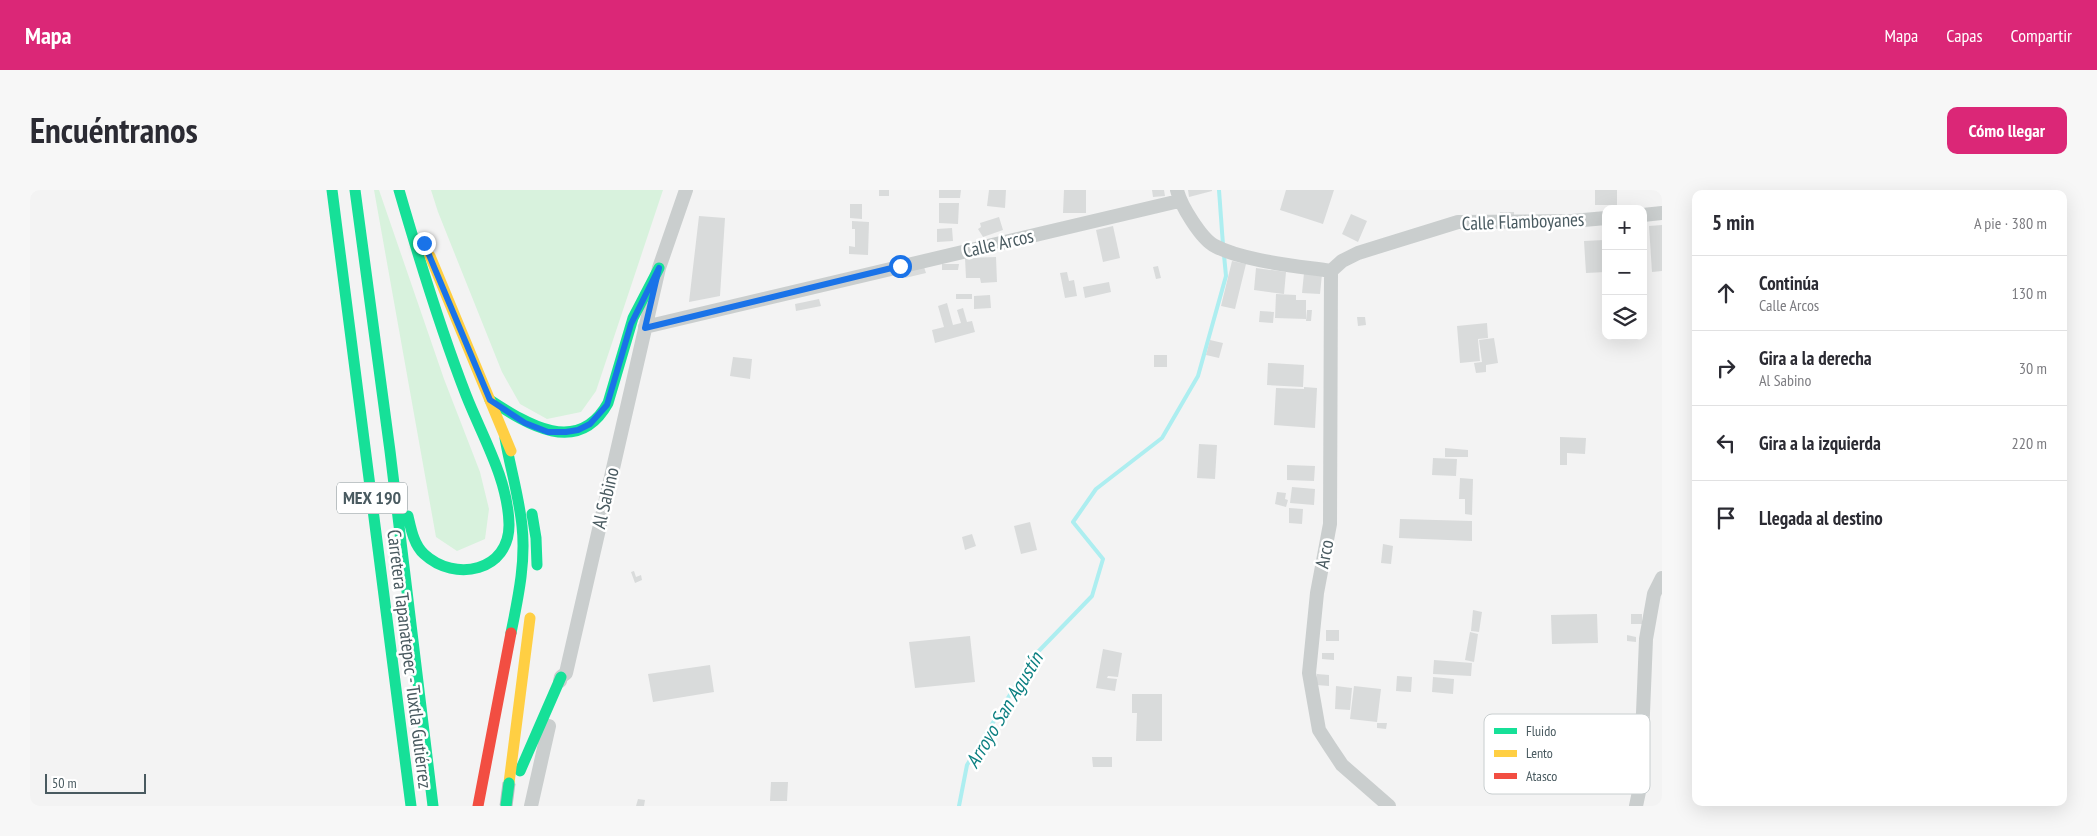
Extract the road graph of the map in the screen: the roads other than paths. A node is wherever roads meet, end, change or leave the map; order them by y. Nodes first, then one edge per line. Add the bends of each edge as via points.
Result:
1 (332, 190) edge
2 (355, 190) edge
3 (400, 190) edge
4 (686, 190) edge
5 (1178, 195) edge
6 (1662, 213) edge
7 (1647, 215) edge
8 (1602, 218) edge
9 (659, 268) junction
10 (1330, 271) junction
11 (645, 328) junction
12 (490, 400) junction
13 (506, 438) junction
14 (390, 451) junction
15 (536, 569) dead end
16 (1662, 578) edge
17 (532, 603) dead end
18 (561, 677) junction
19 (1643, 714) edge
20 (411, 806) edge
21 (432, 806) edge
22 (478, 806) edge
23 (505, 806) edge
24 (531, 806) edge
25 (1389, 806) edge

1 - 20 main road, Carretera Tapanatepec - Tuxtla Gutiérrez / MEX 190
2 - 14 main road, Carretera Tapanatepec - Tuxtla Gutiérrez / MEX 190
3 - 12 main road
3 - 14 main road via 428,286 497,471 509,526 505,546 498,557 484,567 456,571 442,568 422,553 412,532
4 - 9 street, Al Sabino
5 - 10 street, Calle Arcos via 1212,246 1233,254
5 - 11 street, Calle Arcos
6 - 7 street
8 - 10 street, Calle Flamboyanes via 1458,222 1358,252
9 - 11 street, Al Sabino
9 - 12 main road via 631,324 607,405 590,424 572,431 548,432 525,423
10 - 25 street, Arco via 1330,524 1317,593 1309,673 1319,730 1342,765
11 - 18 street, Al Sabino via 566,673
12 - 13 main road
13 - 15 main road via 531,511 536,538
13 - 22 main road via 522,524 523,553 519,592
14 - 21 main road, Carretera Tapanatepec - Tuxtla Gutiérrez / MEX 190
16 - 19 street via 1654,594 1646,639
17 - 23 main road, bridge
18 - 23 main road
18 - 24 street, Al Sabino

